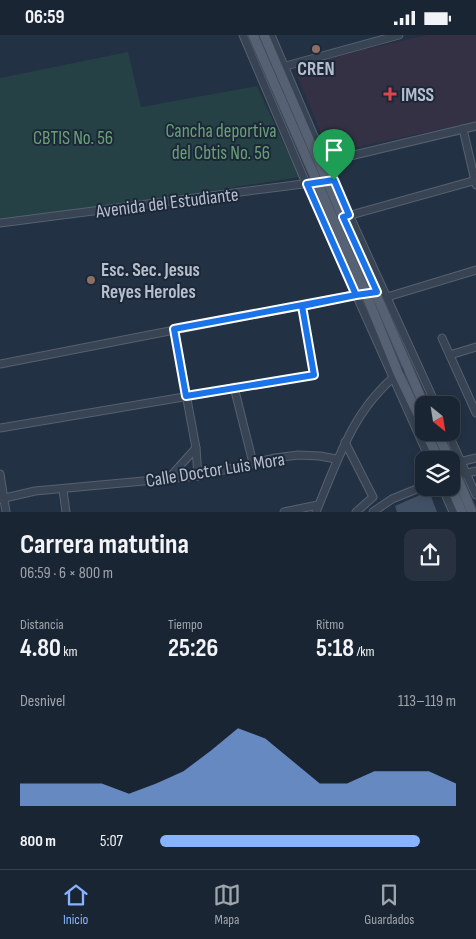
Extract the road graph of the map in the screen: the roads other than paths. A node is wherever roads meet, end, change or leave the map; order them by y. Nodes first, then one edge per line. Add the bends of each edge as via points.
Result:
1 (243, 35) edge
2 (253, 35) edge
3 (264, 35) edge
4 (271, 35) edge
5 (400, 35) edge
6 (278, 68) junction
7 (476, 126) edge
8 (463, 129) junction
9 (290, 134) junction
10 (312, 140) junction
11 (325, 162) junction
12 (330, 181) junction
13 (317, 182) junction
14 (476, 182) edge
15 (307, 184) junction
16 (342, 217) junction
17 (0, 223) edge
18 (350, 236) junction
19 (476, 270) edge
20 (377, 292) junction
21 (366, 294) junction
22 (356, 295) junction
23 (387, 297) junction
24 (302, 306) junction
25 (174, 329) junction
26 (442, 338) dead end
27 (476, 347) edge
28 (450, 355) junction
29 (0, 364) edge
30 (407, 367) junction
31 (396, 376) junction
32 (234, 387) junction
33 (186, 396) junction
34 (420, 396) edge
35 (432, 396) edge
36 (475, 409) edge
37 (415, 411) edge
38 (0, 428) edge
39 (452, 441) edge
40 (345, 442) junction
41 (196, 448) junction
42 (426, 451) edge
43 (476, 458) edge
44 (336, 459) junction
45 (462, 462) junction
46 (253, 463) junction
47 (476, 471) edge
48 (466, 473) junction
49 (0, 474) edge
50 (460, 474) edge
51 (198, 476) junction
52 (168, 479) junction
53 (460, 488) edge
54 (63, 489) junction
55 (415, 490) edge
56 (476, 495) edge
57 (446, 496) edge
58 (455, 496) edge
59 (2, 499) edge
60 (317, 508) edge
61 (6, 511) edge
62 (66, 511) edge
63 (284, 511) edge
64 (356, 511) edge
65 (373, 511) edge
66 (453, 511) edge
67 (462, 511) edge
68 (472, 511) edge

1 - 9 street
2 - 6 main road
3 - 6 main road
4 - 6 street
5 - 6 street
6 - 9 main road
6 - 10 main road
7 - 8 street
8 - 11 street
8 - 14 street
9 - 13 main road
9 - 15 street
10 - 11 street
10 - 12 main road
11 - 12 street
12 - 13 street, Avenida del Estudiante
12 - 16 main road
13 - 15 street, Avenida del Estudiante
13 - 16 main road
14 - 16 street
15 - 17 street, Avenida del Estudiante
15 - 22 street
16 - 18 main road
18 - 20 main road
18 - 21 main road
18 - 23 street
19 - 23 street
20 - 21 street
20 - 30 main road
21 - 22 street
21 - 31 main road
22 - 24 street
22 - 31 street
23 - 35 street
24 - 25 street
24 - 32 street via 314,375
25 - 29 street
25 - 33 street
26 - 28 street
27 - 28 street
28 - 36 street
30 - 31 street
30 - 34 main road
31 - 37 main road
31 - 40 street via 365,408
31 - 42 street
32 - 33 street
32 - 46 street
33 - 38 street
33 - 41 street
39 - 45 street
40 - 44 street
40 - 64 street via 373,497
41 - 51 street
41 - 52 street
43 - 45 street
44 - 46 street, Calle Doctor Luis Mora via 298,455
44 - 60 street
45 - 48 street
46 - 51 street, Calle Doctor Luis Mora
47 - 48 street
48 - 50 street
48 - 56 street
49 - 59 street
51 - 52 street, Calle Doctor Luis Mora
52 - 54 street, Calle Doctor Luis Mora
53 - 68 main road
54 - 59 street, Calle Doctor Luis Mora via 35,491
54 - 62 street
55 - 65 street
57 - 66 street
58 - 67 main road
59 - 61 street
60 - 63 street

